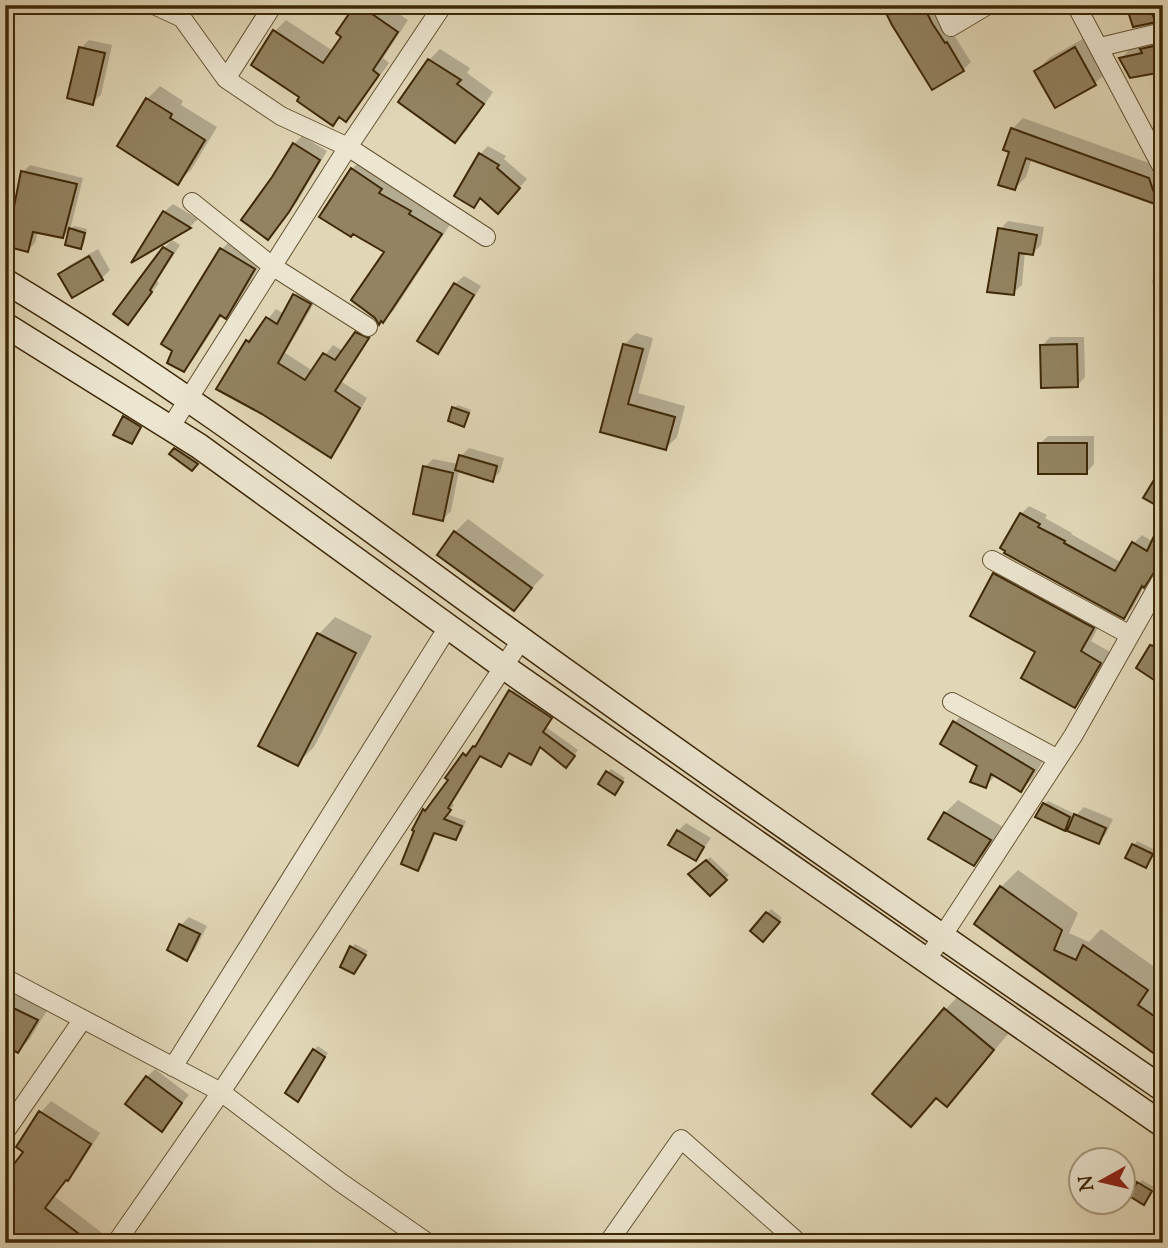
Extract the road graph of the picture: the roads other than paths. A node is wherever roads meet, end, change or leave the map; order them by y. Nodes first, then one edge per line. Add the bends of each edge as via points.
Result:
1 (154, 5) edge
2 (273, 5) edge
3 (443, 5) edge
4 (941, 5) edge
5 (988, 5) edge
6 (1076, 5) edge
7 (1160, 5) edge
8 (1163, 12) edge
9 (1163, 32) edge
10 (1100, 47) junction
11 (226, 79) junction
12 (348, 147) junction
13 (1163, 169) edge
14 (192, 202) dead end
15 (486, 237) dead end
16 (272, 266) junction
17 (5, 281) edge
18 (5, 325) edge
19 (368, 327) dead end
20 (188, 397) junction
21 (170, 428) junction
22 (992, 560) dead end
23 (1163, 577) edge
24 (448, 627) junction
25 (1130, 635) junction
26 (522, 639) junction
27 (504, 667) junction
28 (952, 702) dead end
29 (1058, 759) junction
30 (942, 937) junction
31 (926, 961) junction
32 (5, 978) edge
33 (83, 1019) junction
34 (173, 1067) junction
35 (1163, 1090) edge
36 (220, 1092) junction
37 (1163, 1125) edge
38 (5, 1132) edge
39 (116, 1243) edge
40 (428, 1243) edge
41 (608, 1243) edge
42 (799, 1243) edge

1 - 11 street via 182,18
2 - 11 street
3 - 12 street
4 - 5 street via 951,27
6 - 10 street
7 - 8 street
9 - 10 street
10 - 13 street
11 - 12 street via 281,116
12 - 15 street
12 - 16 street
14 - 16 street
16 - 19 street
16 - 20 street
17 - 20 main road
18 - 21 main road
20 - 21 street
20 - 26 main road
21 - 24 main road
22 - 25 street
23 - 25 street
24 - 27 main road
24 - 34 street
25 - 29 street
26 - 27 street
26 - 30 main road
27 - 31 main road
27 - 36 street
28 - 29 street
29 - 30 street
30 - 31 street
30 - 35 main road
31 - 37 main road
32 - 33 street
33 - 34 street
33 - 38 street
34 - 36 street
36 - 39 street
36 - 40 street
41 - 42 street via 681,1139

